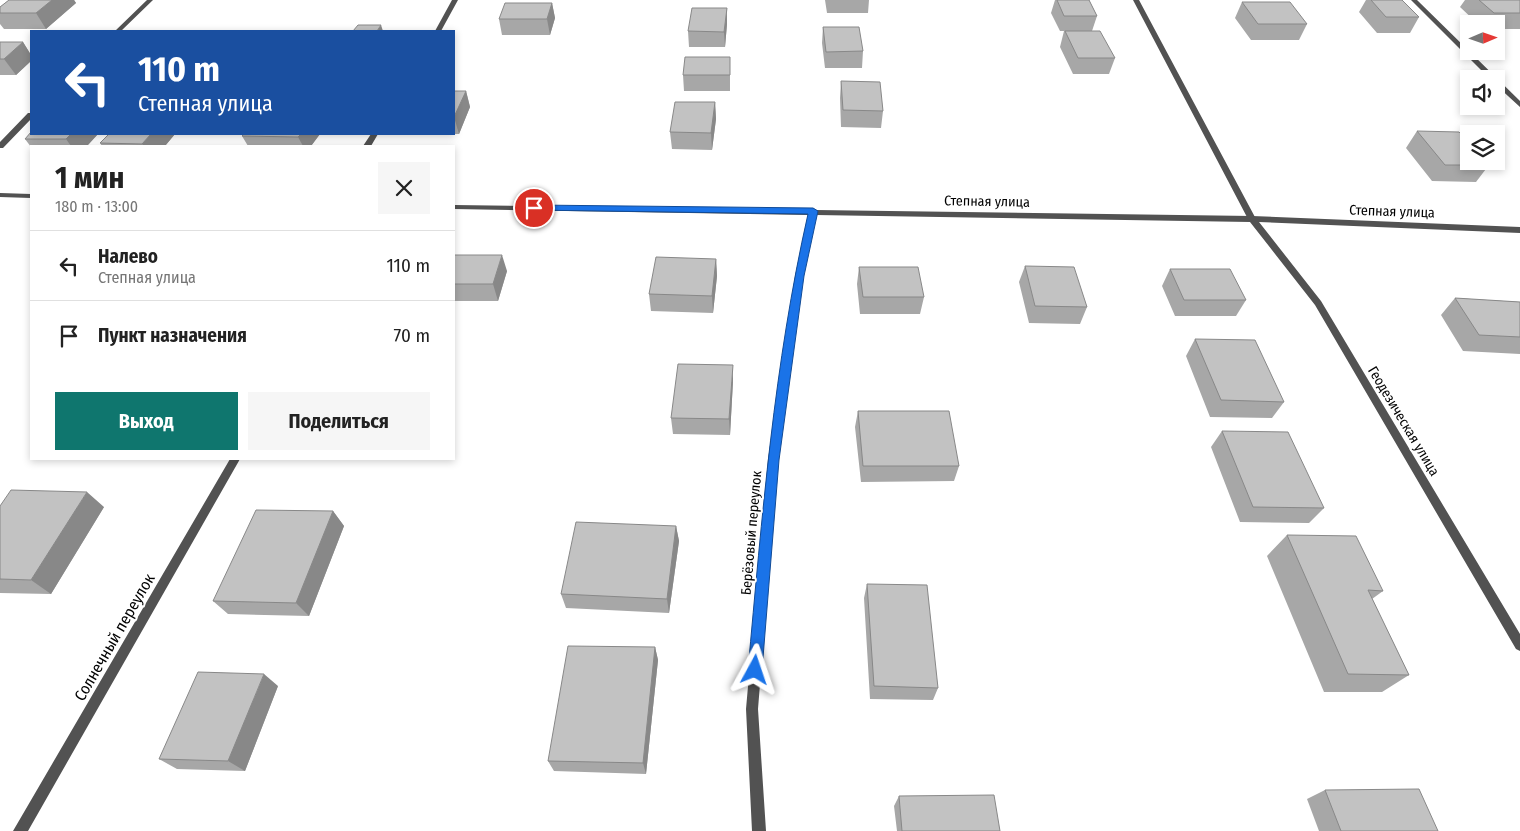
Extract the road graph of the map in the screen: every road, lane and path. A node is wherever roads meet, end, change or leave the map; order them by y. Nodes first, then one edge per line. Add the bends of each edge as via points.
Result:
1 (150, 0) edge
2 (455, 0) edge
3 (1136, 0) edge
4 (1414, 0) edge
5 (119, 30) edge
6 (439, 30) edge
7 (1485, 70) edge
8 (1505, 90) edge
9 (1520, 105) edge
10 (30, 116) edge
11 (0, 146) edge
12 (0, 195) edge
13 (30, 196) edge
14 (455, 207) edge
15 (813, 211) junction
16 (1252, 219) junction
17 (1520, 230) edge
18 (234, 460) edge
19 (1520, 645) edge
20 (20, 831) edge
21 (760, 831) edge

1 - 5 street
2 - 6 street
3 - 16 street, Геодезическая улица
4 - 7 street
8 - 9 street
10 - 11 street
12 - 13 street
14 - 15 street, Степная улица
15 - 16 street, Степная улица
15 - 21 street, Берёзовый переулок via 799,276 772,469 752,709
16 - 17 street, Степная улица
16 - 19 street, Геодезическая улица via 1318,304
18 - 20 street, Солнечный переулок

